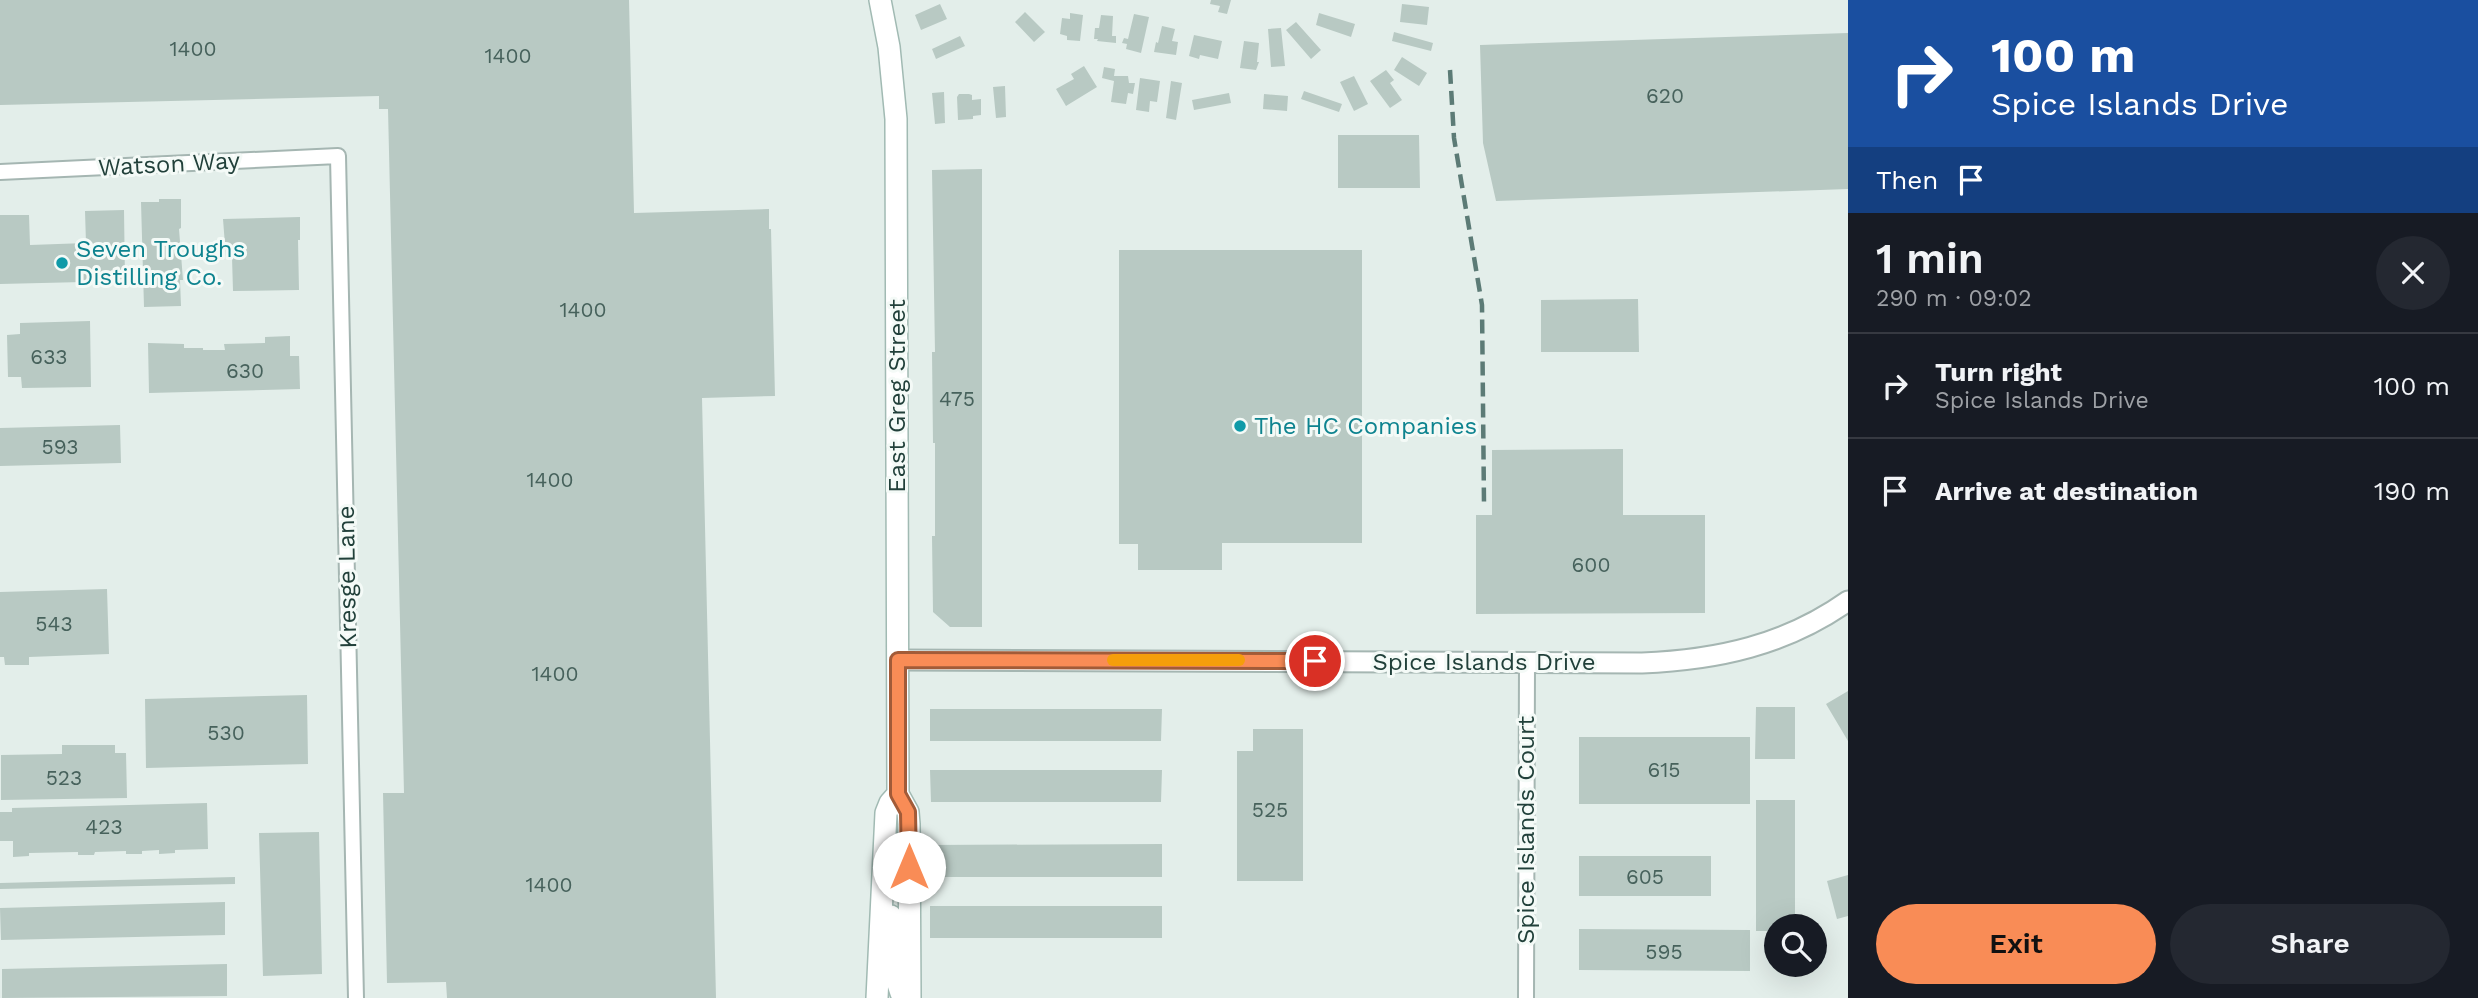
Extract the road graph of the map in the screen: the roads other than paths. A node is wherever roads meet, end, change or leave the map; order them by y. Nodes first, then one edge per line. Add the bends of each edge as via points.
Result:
1 (880, 0) edge
2 (338, 156) joint
3 (0, 172) edge
4 (1848, 601) edge
5 (898, 660) junction
6 (1527, 662) junction
7 (898, 794) junction
8 (882, 880) junction
9 (910, 997) edge
10 (356, 998) edge
11 (877, 998) edge
12 (1526, 998) edge

1 - 5 main road, East Greg Street via 896,119
2 - 3 street, Watson Way
2 - 10 street, Kresge Lane
4 - 6 street, Spice Islands Drive via 1791,634 1718,656 1667,662
5 - 6 street, Spice Islands Drive
5 - 7 main road, East Greg Street
6 - 12 street, Spice Islands Court
7 - 8 main road, East Greg Street via 886,813
7 - 9 main road, East Greg Street via 909,824
8 - 9 main road via 893,923 895,982 901,993
8 - 11 main road, East Greg Street

